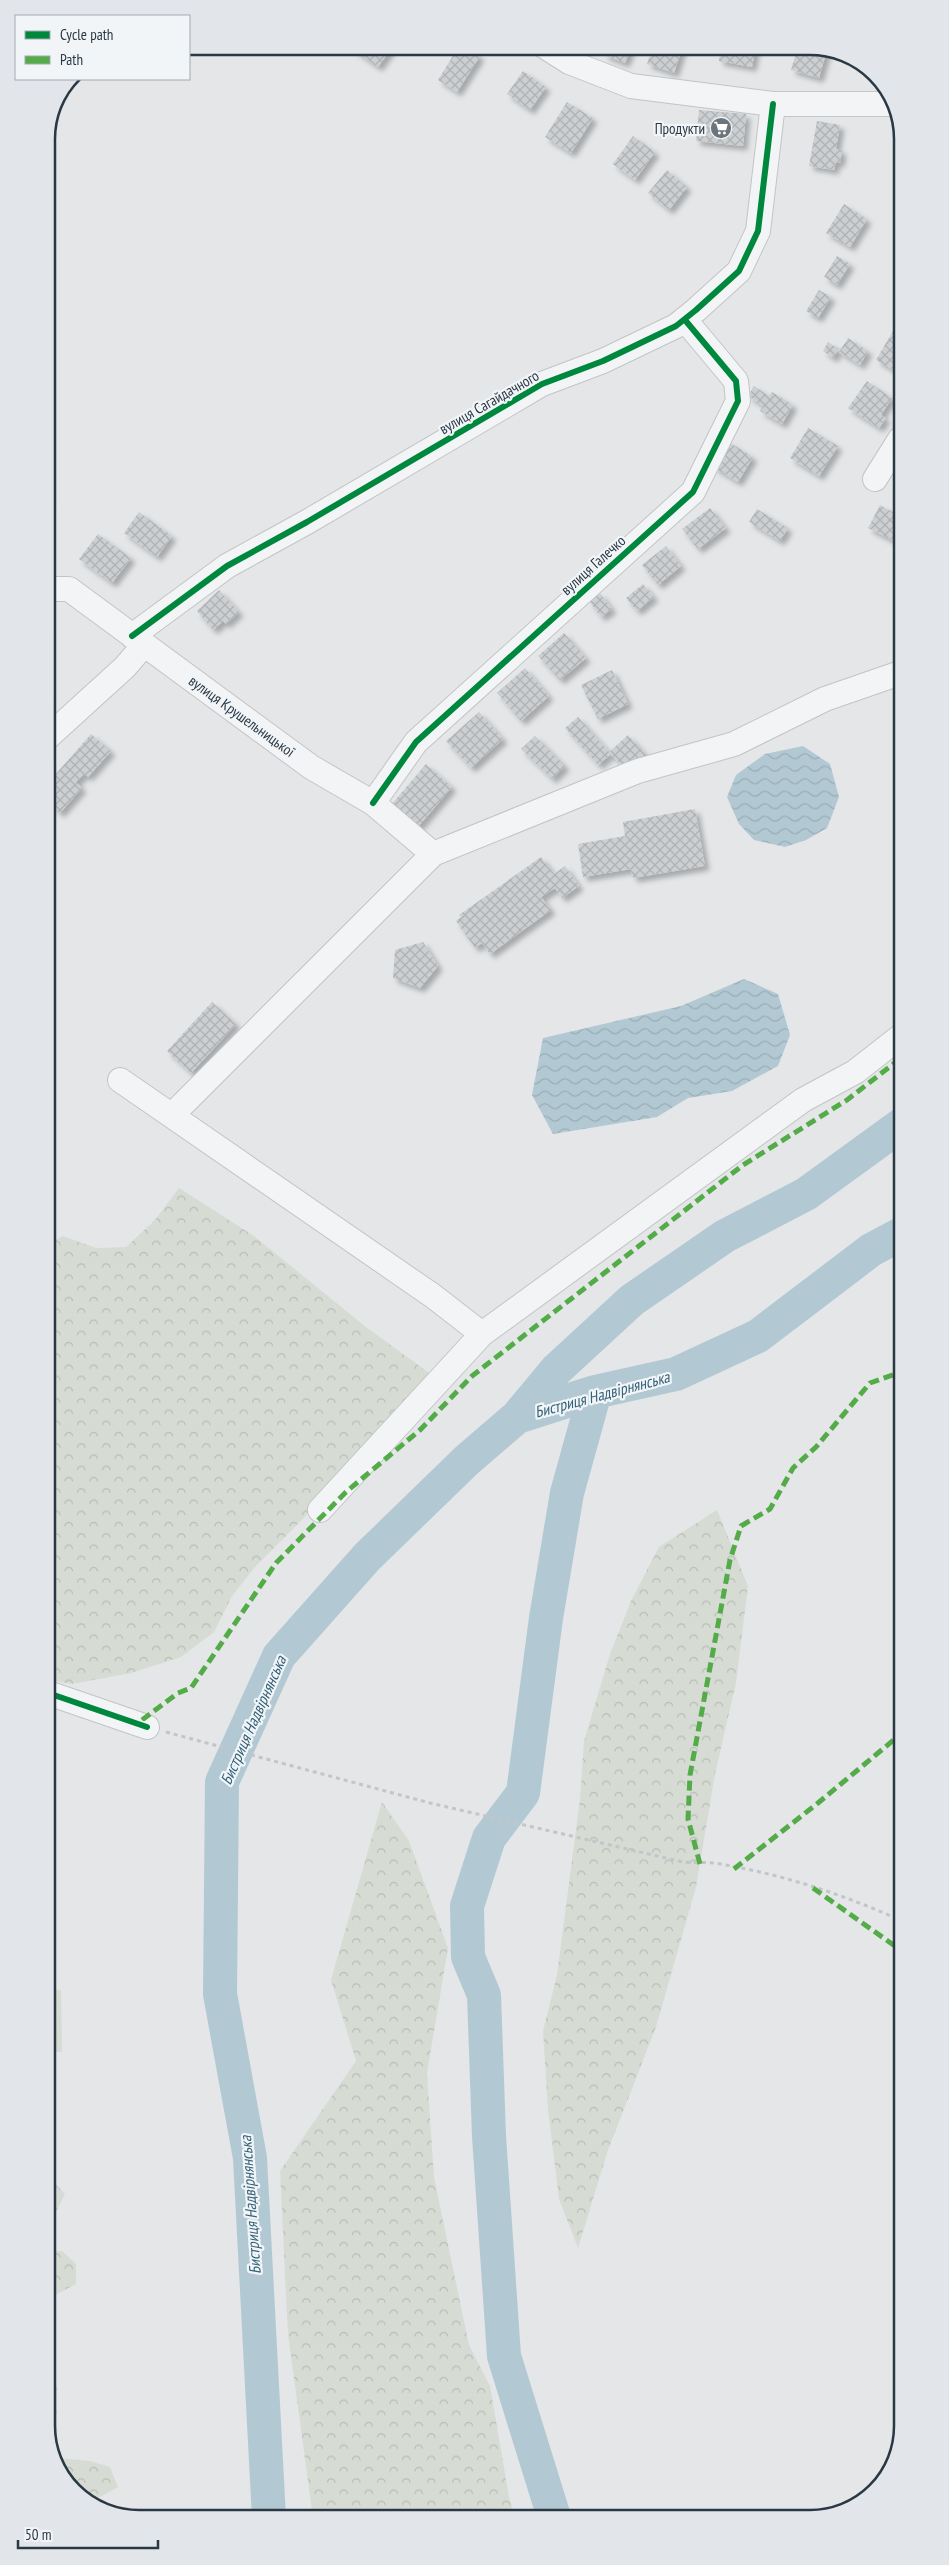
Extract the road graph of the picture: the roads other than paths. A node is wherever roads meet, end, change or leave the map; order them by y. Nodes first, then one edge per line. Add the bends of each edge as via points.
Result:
1 (558, 55) edge
2 (773, 104) junction
3 (886, 104) edge
4 (684, 320) junction
5 (894, 454) edge
6 (875, 479) dead end
7 (55, 589) edge
8 (138, 641) junction
9 (894, 674) edge
10 (55, 731) edge
11 (373, 803) junction
12 (433, 854) junction
13 (894, 1041) edge
14 (120, 1080) dead end
15 (173, 1114) junction
16 (482, 1334) junction
17 (320, 1510) dead end
18 (55, 1695) edge
19 (146, 1727) road end

1 - 2 street via 631,86
2 - 3 street
2 - 4 street, вулиця Сагайдачного via 758,231 739,271
4 - 8 street, вулиця Сагайдачного via 603,361 542,384 227,566
4 - 11 street, вулиця Галечко via 736,381 738,401 693,492 416,742
5 - 6 street
7 - 8 street, вулиця Крушельницької via 70,589
8 - 10 street, вулиця Сагайдачного via 125,667
8 - 11 street, вулиця Крушельницької via 311,767
9 - 12 street via 825,699 734,744 638,772
11 - 12 street, вулиця Крушельницької
12 - 15 street
13 - 16 street via 855,1072 803,1100
14 - 15 street
15 - 16 street
16 - 17 street
18 - 19 street

